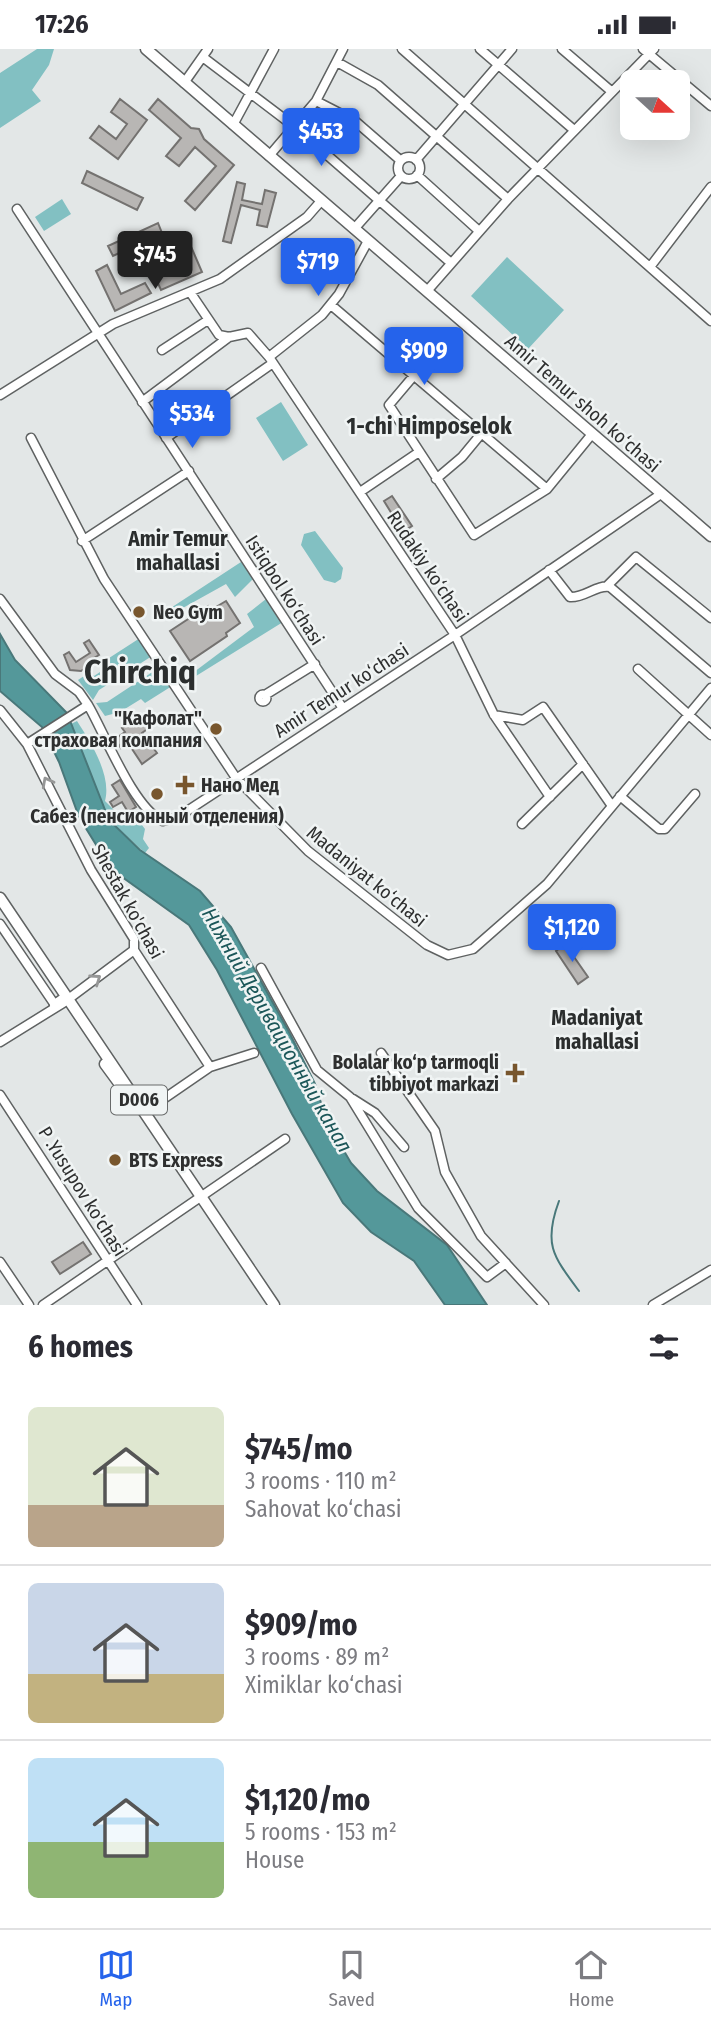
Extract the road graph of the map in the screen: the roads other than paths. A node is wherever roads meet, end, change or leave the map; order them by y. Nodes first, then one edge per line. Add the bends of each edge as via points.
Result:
1 (146, 49) edge
2 (164, 49) edge
3 (274, 49) edge
4 (343, 49) edge
5 (402, 49) edge
6 (481, 49) edge
7 (512, 49) edge
8 (562, 49) edge
9 (649, 51) edge
10 (206, 53) edge
11 (158, 59) junction
12 (337, 62) junction
13 (498, 64) junction
14 (184, 83) junction
15 (611, 91) junction
16 (252, 92) junction
17 (316, 101) junction
18 (464, 104) junction
19 (711, 106) edge
20 (233, 125) junction
21 (295, 127) junction
22 (574, 130) junction
23 (436, 135) junction
24 (269, 156) junction
25 (400, 160) junction
26 (416, 160) junction
27 (537, 169) junction
28 (417, 175) junction
29 (401, 176) junction
30 (711, 187) edge
31 (508, 199) junction
32 (380, 200) junction
33 (321, 201) junction
34 (17, 209) dead end
35 (354, 229) junction
36 (479, 231) junction
37 (368, 241) junction
38 (451, 263) junction
39 (650, 267) junction
40 (427, 291) junction
41 (190, 292) junction
42 (331, 305) junction
43 (208, 320) junction
44 (711, 321) edge
45 (97, 334) junction
46 (229, 337) junction
47 (162, 350) dead end
48 (433, 353) dead end
49 (271, 360) junction
50 (413, 377) junction
51 (0, 395) edge
52 (142, 402) junction
53 (481, 434) junction
54 (592, 434) junction
55 (31, 438) dead end
56 (166, 438) junction
57 (419, 452) junction
58 (189, 471) junction
59 (436, 479) junction
60 (547, 489) junction
61 (360, 492) junction
62 (661, 494) junction
63 (711, 536) edge
64 (82, 541) junction
65 (549, 571) junction
66 (607, 586) junction
67 (0, 599) edge
68 (711, 618) edge
69 (455, 635) junction
70 (315, 664) junction
71 (638, 669) dead end
72 (711, 673) edge
73 (711, 688) edge
74 (265, 695) dead end
75 (88, 705) junction
76 (342, 707) junction
77 (0, 710) edge
78 (494, 715) junction
79 (688, 715) junction
80 (711, 735) edge
81 (27, 744) junction
82 (583, 764) junction
83 (236, 778) junction
84 (695, 794) dead end
85 (620, 796) junction
86 (550, 797) junction
87 (612, 806) junction
88 (522, 824) dead end
89 (0, 898) edge
90 (0, 910) edge
91 (0, 924) edge
92 (134, 950) junction
93 (261, 968) dead end
94 (62, 1002) junction
95 (0, 1042) edge
96 (254, 1053) dead end
97 (381, 1053) dead end
98 (210, 1067) junction
99 (0, 1095) edge
100 (350, 1097) junction
101 (146, 1111) junction
102 (285, 1139) dead end
103 (404, 1147) dead end
104 (199, 1199) junction
105 (0, 1262) edge
106 (109, 1262) junction
107 (506, 1263) junction
108 (711, 1270) edge
109 (29, 1305) edge
110 (43, 1305) edge
111 (137, 1305) edge
112 (266, 1305) edge
113 (274, 1305) edge
114 (544, 1305) edge
115 (653, 1305) edge

1 - 11 main road, Amir Temur shoh ko‘chasi
2 - 11 street
3 - 16 street
4 - 12 street
5 - 18 street
6 - 13 street
7 - 13 street
8 - 15 street
9 - 15 street
9 - 19 street
10 - 14 street
10 - 16 street
11 - 14 main road, Amir Temur shoh ko‘chasi
12 - 17 street
12 - 23 street via 378,85
13 - 18 street
13 - 22 street
14 - 20 main road, Amir Temur shoh ko‘chasi
15 - 22 street
16 - 20 street
16 - 21 street
17 - 21 street
17 - 25 street via 355,121
18 - 23 street
18 - 27 street
20 - 24 main road, Amir Temur shoh ko‘chasi
21 - 24 street
21 - 32 street
22 - 27 street
23 - 26 street
23 - 31 street
24 - 33 main road, Amir Temur shoh ko‘chasi
25 - 26 street
25 - 29 street
26 - 28 street
27 - 31 street
27 - 39 street
28 - 29 street via 411,179
28 - 36 street
29 - 32 street
30 - 39 street
31 - 36 street
32 - 35 street
32 - 38 street
33 - 35 main road, Amir Temur shoh ko‘chasi
33 - 41 street via 307,217 240,267
34 - 45 street, Istiqbol ko‘chasi
35 - 37 main road, Amir Temur shoh ko‘chasi
36 - 38 street
37 - 40 main road, Amir Temur shoh ko‘chasi
37 - 42 street
38 - 40 street
39 - 44 street
40 - 54 main road, Amir Temur shoh ko‘chasi
41 - 43 street
41 - 45 street
42 - 49 street
42 - 50 street
43 - 46 street via 219,335
43 - 47 street
45 - 51 street
45 - 52 street, Istiqbol ko‘chasi
46 - 49 street, Rudakiy ko‘chasi via 248,333
46 - 52 street
48 - 50 street
49 - 56 street
49 - 61 street, Rudakiy ko‘chasi
50 - 53 street
50 - 57 street via 389,405
52 - 56 street, Istiqbol ko‘chasi
53 - 59 street
53 - 60 street
54 - 60 street
54 - 62 main road, Amir Temur shoh ko‘chasi
55 - 64 street, Madaniyat ko‘chasi
56 - 58 street, Istiqbol ko‘chasi
57 - 59 street
57 - 61 street
58 - 64 street
58 - 70 street, Istiqbol ko‘chasi
59 - 60 street via 474,535
61 - 69 street, Rudakiy ko‘chasi
62 - 63 main road, Amir Temur shoh ko‘chasi
62 - 65 street, Amir Temur ko‘chasi
64 - 83 street, Madaniyat ko‘chasi
65 - 66 street via 570,597 586,596
65 - 69 street, Amir Temur ko‘chasi
66 - 68 street via 636,557
66 - 72 street
67 - 75 street via 55,674
69 - 76 street, Amir Temur ko‘chasi
69 - 78 street, Rudakiy ko‘chasi
70 - 74 street
70 - 76 street, Istiqbol ko‘chasi
71 - 79 street
73 - 79 street
75 - 81 street
75 - 83 street, Amir Temur ko‘chasi via 116,762 146,809 159,820 177,817
76 - 83 street, Amir Temur ko‘chasi
77 - 81 street, Shestak ko'chasi
78 - 82 street via 523,720 543,707
78 - 86 street, Rudakiy ko‘chasi
79 - 80 street
79 - 85 street
92 -> 81 street, Shestak ko'chasi via 134,939 91,870
82 - 86 street
82 - 87 street
83 - 87 street, Madaniyat ko‘chasi via 307,852 427,945 448,955 473,949 547,884
84 - 85 street via 669,827 659,829
85 - 87 street
86 - 88 street
89 - 94 main road, D006
90 - 94 main road, D006
91 - 94 street
94 -> 92 street
92 - 98 street, Shestak ko'chasi
93 - 100 street via 317,1070
94 - 95 street
94 - 101 main road, D006
94 - 104 main road, D006
96 - 98 street
97 - 107 street via 435,1131 445,1172 481,1236
98 - 101 street
99 - 106 street, P .Yusupov ko'chasi
100 - 103 street via 375,1113
100 - 107 street via 418,1208 487,1277
101 - 104 main road, D006
102 - 104 street
104 - 106 street
104 - 112 main road, D006
104 - 113 main road, D006
105 - 109 street
106 - 110 street
106 - 111 street, P .Yusupov ko'chasi
107 - 114 street
108 - 115 street

